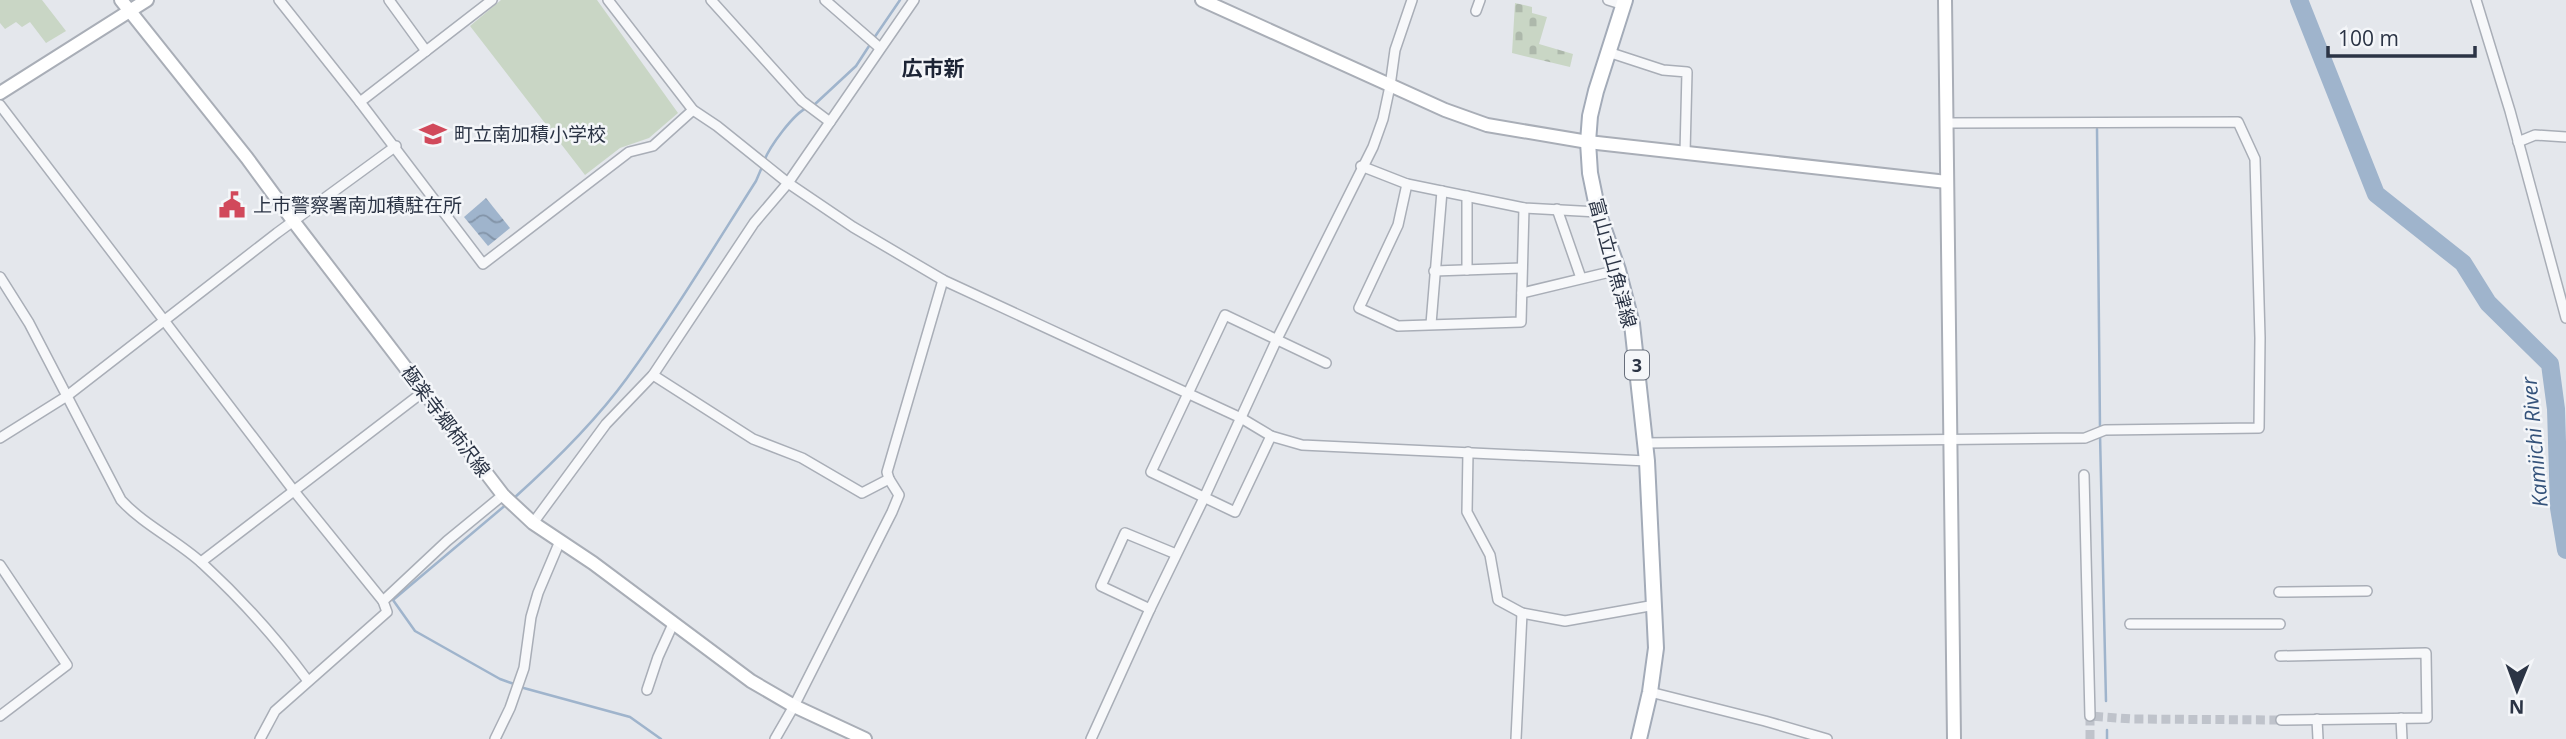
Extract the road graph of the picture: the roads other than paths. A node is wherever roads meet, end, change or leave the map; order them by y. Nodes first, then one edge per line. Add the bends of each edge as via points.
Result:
1 (147, 0) edge
2 (279, 0) edge
3 (389, 0) edge
4 (492, 0) edge
5 (608, 0) edge
6 (710, 0) edge
7 (825, 0) edge
8 (914, 0) edge
9 (1202, 0) edge
10 (1412, 0) edge
11 (1480, 0) edge
12 (1608, 0) edge
13 (1945, 0) edge
14 (2476, 0) edge
15 (1624, 2) edge
16 (125, 5) edge
17 (1476, 11) dead end
18 (880, 48) junction
19 (426, 51) junction
20 (1608, 52) junction
21 (1390, 86) junction
22 (0, 93) edge
23 (360, 102) junction
24 (0, 105) edge
25 (692, 110) junction
26 (830, 122) junction
27 (1946, 123) junction
28 (2566, 137) edge
29 (1588, 142) junction
30 (2518, 142) junction
31 (396, 146) junction
32 (1685, 153) junction
33 (1362, 166) junction
34 (1947, 182) junction
35 (788, 183) junction
36 (1407, 184) junction
37 (1442, 191) junction
38 (1467, 196) junction
39 (1524, 208) junction
40 (1556, 209) junction
41 (1598, 212) junction
42 (294, 222) junction
43 (1522, 268) junction
44 (1468, 270) junction
45 (1618, 270) junction
46 (1434, 271) junction
47 (0, 277) edge
48 (1581, 278) junction
49 (943, 280) junction
50 (1522, 293) junction
51 (2566, 318) edge
52 (166, 321) junction
53 (1431, 324) junction
54 (1277, 339) junction
55 (1326, 363) dead end
56 (653, 375) junction
57 (423, 392) junction
58 (1187, 394) junction
59 (67, 396) junction
60 (1241, 418) junction
61 (1271, 436) junction
62 (0, 438) edge
63 (1950, 438) junction
64 (1645, 443) junction
65 (1468, 452) junction
66 (1647, 461) junction
67 (2084, 475) dead end
68 (889, 479) junction
69 (294, 492) junction
70 (503, 495) junction
71 (1204, 498) junction
72 (533, 523) junction
73 (560, 541) junction
74 (1176, 554) junction
75 (201, 562) junction
76 (0, 565) edge
77 (2367, 591) dead end
78 (2279, 592) dead end
79 (383, 601) junction
80 (1655, 605) junction
81 (1150, 609) junction
82 (1522, 613) junction
83 (673, 624) junction
84 (2130, 624) dead end
85 (2280, 624) dead end
86 (2280, 656) dead end
87 (308, 681) junction
88 (647, 690) dead end
89 (1650, 692) junction
90 (794, 706) junction
91 (0, 716) edge
92 (2090, 716) dead end
93 (2402, 718) junction
94 (2317, 719) junction
95 (2281, 720) tunnel mouth
96 (260, 739) edge
97 (495, 739) edge
98 (775, 739) edge
99 (865, 739) edge
100 (1091, 739) edge
101 (1516, 739) edge
102 (1639, 739) edge
103 (1827, 739) edge
104 (1954, 739) edge
105 (2318, 739) edge
106 (2402, 739) edge

1 - 16 street
2 - 23 street
3 - 19 street
4 - 19 street
5 - 25 street
6 - 26 street via 802,101
7 - 18 street
8 - 18 street
9 - 21 street
10 - 21 street via 1395,50
11 - 17 street
12 - 15 street
13 - 27 street
14 - 30 street
15 - 20 main road, 富山立山魚津線 / 3
16 - 22 street
16 - 42 street, 極楽寺郷柿沢線
18 - 26 street
19 - 23 street
20 - 29 main road, 富山立山魚津線 / 3 via 1590,116
20 - 32 street via 1663,70 1687,72
21 - 29 street via 1487,125
21 - 33 street via 1379,131
23 - 31 street
24 - 52 street
25 - 31 street via 653,146 629,152 483,264
25 - 35 street
26 - 35 street
27 - 34 street
27 - 63 street via 2238,122 2255,159 2260,338 2259,428 2105,430 2085,438
28 - 30 street via 2535,135
29 - 32 street
29 - 41 main road, 富山立山魚津線 / 3
30 - 51 street
31 - 42 street
32 - 34 street
33 - 36 street
33 - 54 street
34 - 63 street
35 - 49 street
35 - 56 street via 754,223
36 - 37 street
36 - 53 street via 1398,225 1359,308 1398,326
37 - 38 street
37 - 46 street
38 - 39 street
38 - 44 street
39 - 40 street
39 - 43 street
40 - 41 street
40 - 48 street
41 - 45 main road, 富山立山魚津線 / 3
42 - 52 street
42 - 57 street, 極楽寺郷柿沢線
43 - 44 street
43 - 50 street
44 - 46 street
45 - 48 street
45 - 64 main road, 富山立山魚津線 / 3 via 1632,324
46 - 53 street
47 - 59 street
48 - 50 street
49 - 58 street
49 - 68 street via 887,472
50 - 53 street via 1521,322
52 - 59 street
52 - 69 street
54 - 55 street
54 - 58 street via 1225,315
54 - 60 street
56 - 68 street via 753,439 802,458 862,493
56 - 72 street via 607,424
57 - 69 street
57 - 70 street, 極楽寺郷柿沢線
58 - 60 street
58 - 71 street via 1152,472
59 - 62 street
59 - 75 street via 121,500 138,518
60 - 61 street
60 - 71 street
61 - 65 street via 1302,445
61 - 71 street via 1235,512
63 - 64 street
63 - 104 street
64 - 66 main road, 富山立山魚津線 / 3
65 - 66 street
65 - 82 street via 1467,512 1490,555 1498,600
66 - 80 main road, 富山立山魚津線 / 3
67 - 92 street
68 - 90 street via 899,495
69 - 75 street
69 - 79 street
70 - 72 street, 極楽寺郷柿沢線
70 - 79 street
71 - 74 street
72 - 73 street, 極楽寺郷柿沢線
73 - 83 street, 極楽寺郷柿沢線
73 - 97 street via 531,617 524,668
74 - 81 street
74 - 81 street via 1125,533 1101,586
75 - 87 street via 276,639
76 - 91 street via 67,665
77 - 78 street
79 - 87 street via 387,612
80 - 82 street via 1565,621
80 - 89 main road, 富山立山魚津線 / 3
81 - 100 street
82 - 101 street
83 - 88 street
83 - 90 street, 極楽寺郷柿沢線
84 - 85 street
86 - 93 street via 2426,653 2427,718
87 - 96 street via 275,711
89 - 102 main road, 富山立山魚津線 / 3
89 - 103 street
90 - 98 street
90 - 99 street, 極楽寺郷柿沢線
93 - 94 street
93 - 106 street
94 - 95 street
94 - 105 street

